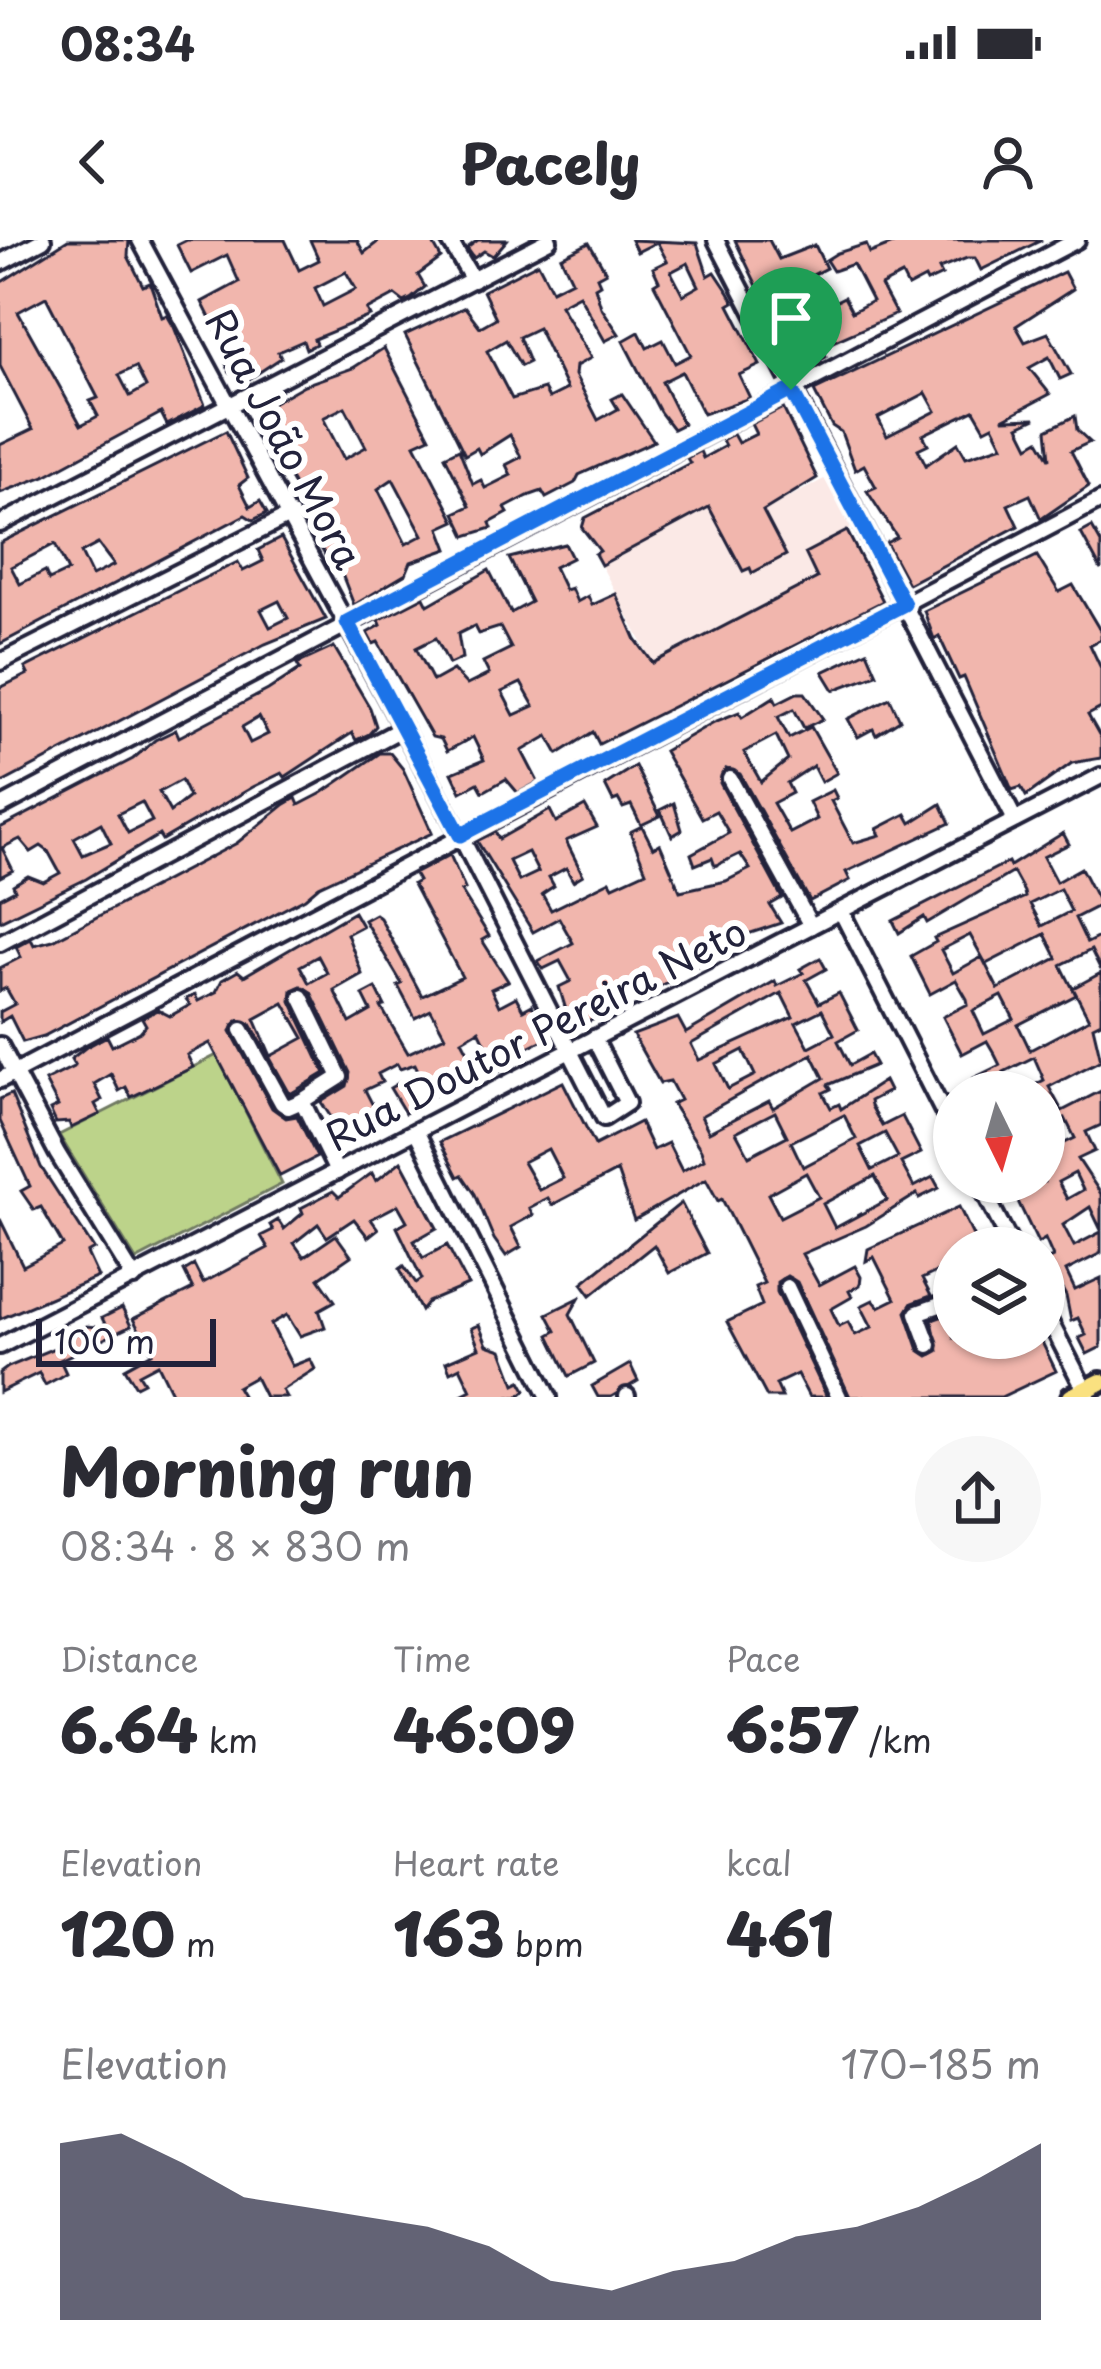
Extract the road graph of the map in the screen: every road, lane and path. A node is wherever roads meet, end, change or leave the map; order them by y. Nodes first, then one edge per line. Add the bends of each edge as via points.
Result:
1 (43, 240) edge
2 (160, 240) edge
3 (449, 240) edge
4 (549, 240) edge
5 (716, 240) edge
6 (1077, 240) edge
7 (143, 244) edge
8 (0, 263) edge
9 (473, 280) junction
10 (791, 390) junction
11 (234, 407) junction
12 (1101, 500) edge
13 (291, 515) junction
14 (0, 524) edge
15 (904, 604) junction
16 (347, 622) junction
17 (0, 662) edge
18 (403, 728) junction
19 (1101, 776) edge
20 (730, 779) dead end
21 (0, 807) edge
22 (1015, 820) junction
23 (460, 835) junction
24 (841, 910) junction
25 (811, 926) junction
26 (0, 943) edge
27 (301, 997) dead end
28 (242, 1030) dead end
29 (594, 1038) junction
30 (0, 1045) edge
31 (567, 1052) junction
32 (7, 1076) edge
33 (933, 1092) edge
34 (302, 1101) junction
35 (416, 1131) junction
36 (337, 1172) junction
37 (134, 1278) junction
38 (788, 1287) dead end
39 (933, 1307) edge
40 (928, 1345) dead end
41 (0, 1346) edge
42 (1065, 1351) edge
43 (1086, 1392) edge
44 (550, 1397) edge
45 (839, 1397) edge

1 - 8 street
2 - 7 street
3 - 9 street
4 - 9 street
5 - 10 street
6 - 10 street
7 - 11 street, Rua João Mora
9 - 11 street
10 - 15 street
10 - 16 street
11 - 13 street, Rua João Mora
11 - 14 street
12 - 15 street
13 - 16 street, Rua João Mora
13 - 17 street
15 - 22 street
15 - 23 street
16 - 18 street, Rua João Mora
16 - 21 street
18 - 23 street, Rua João Mora
18 - 26 street
19 - 22 street, Rua Doutor Pereira Neto
20 - 25 street
22 - 24 street, Rua Doutor Pereira Neto
23 - 31 street, Rua João Mora
23 - 32 street
24 - 25 street, Rua Doutor Pereira Neto
24 - 33 street
25 - 29 street, Rua Doutor Pereira Neto
27 - 34 street via 340,1077
28 - 34 street via 284,1106
29 - 31 street, Rua Doutor Pereira Neto
29 - 31 street, Rua João Mora via 627,1103 607,1117 598,1114
30 - 32 street
31 - 35 street, Rua Doutor Pereira Neto
32 - 37 street
34 - 36 street
35 - 36 street, Rua Doutor Pereira Neto
35 - 44 street
36 - 37 street, Rua Doutor Pereira Neto
37 - 41 street, Rua Doutor Pereira Neto
38 - 45 street
39 - 40 street via 917,1313
42 - 43 street

